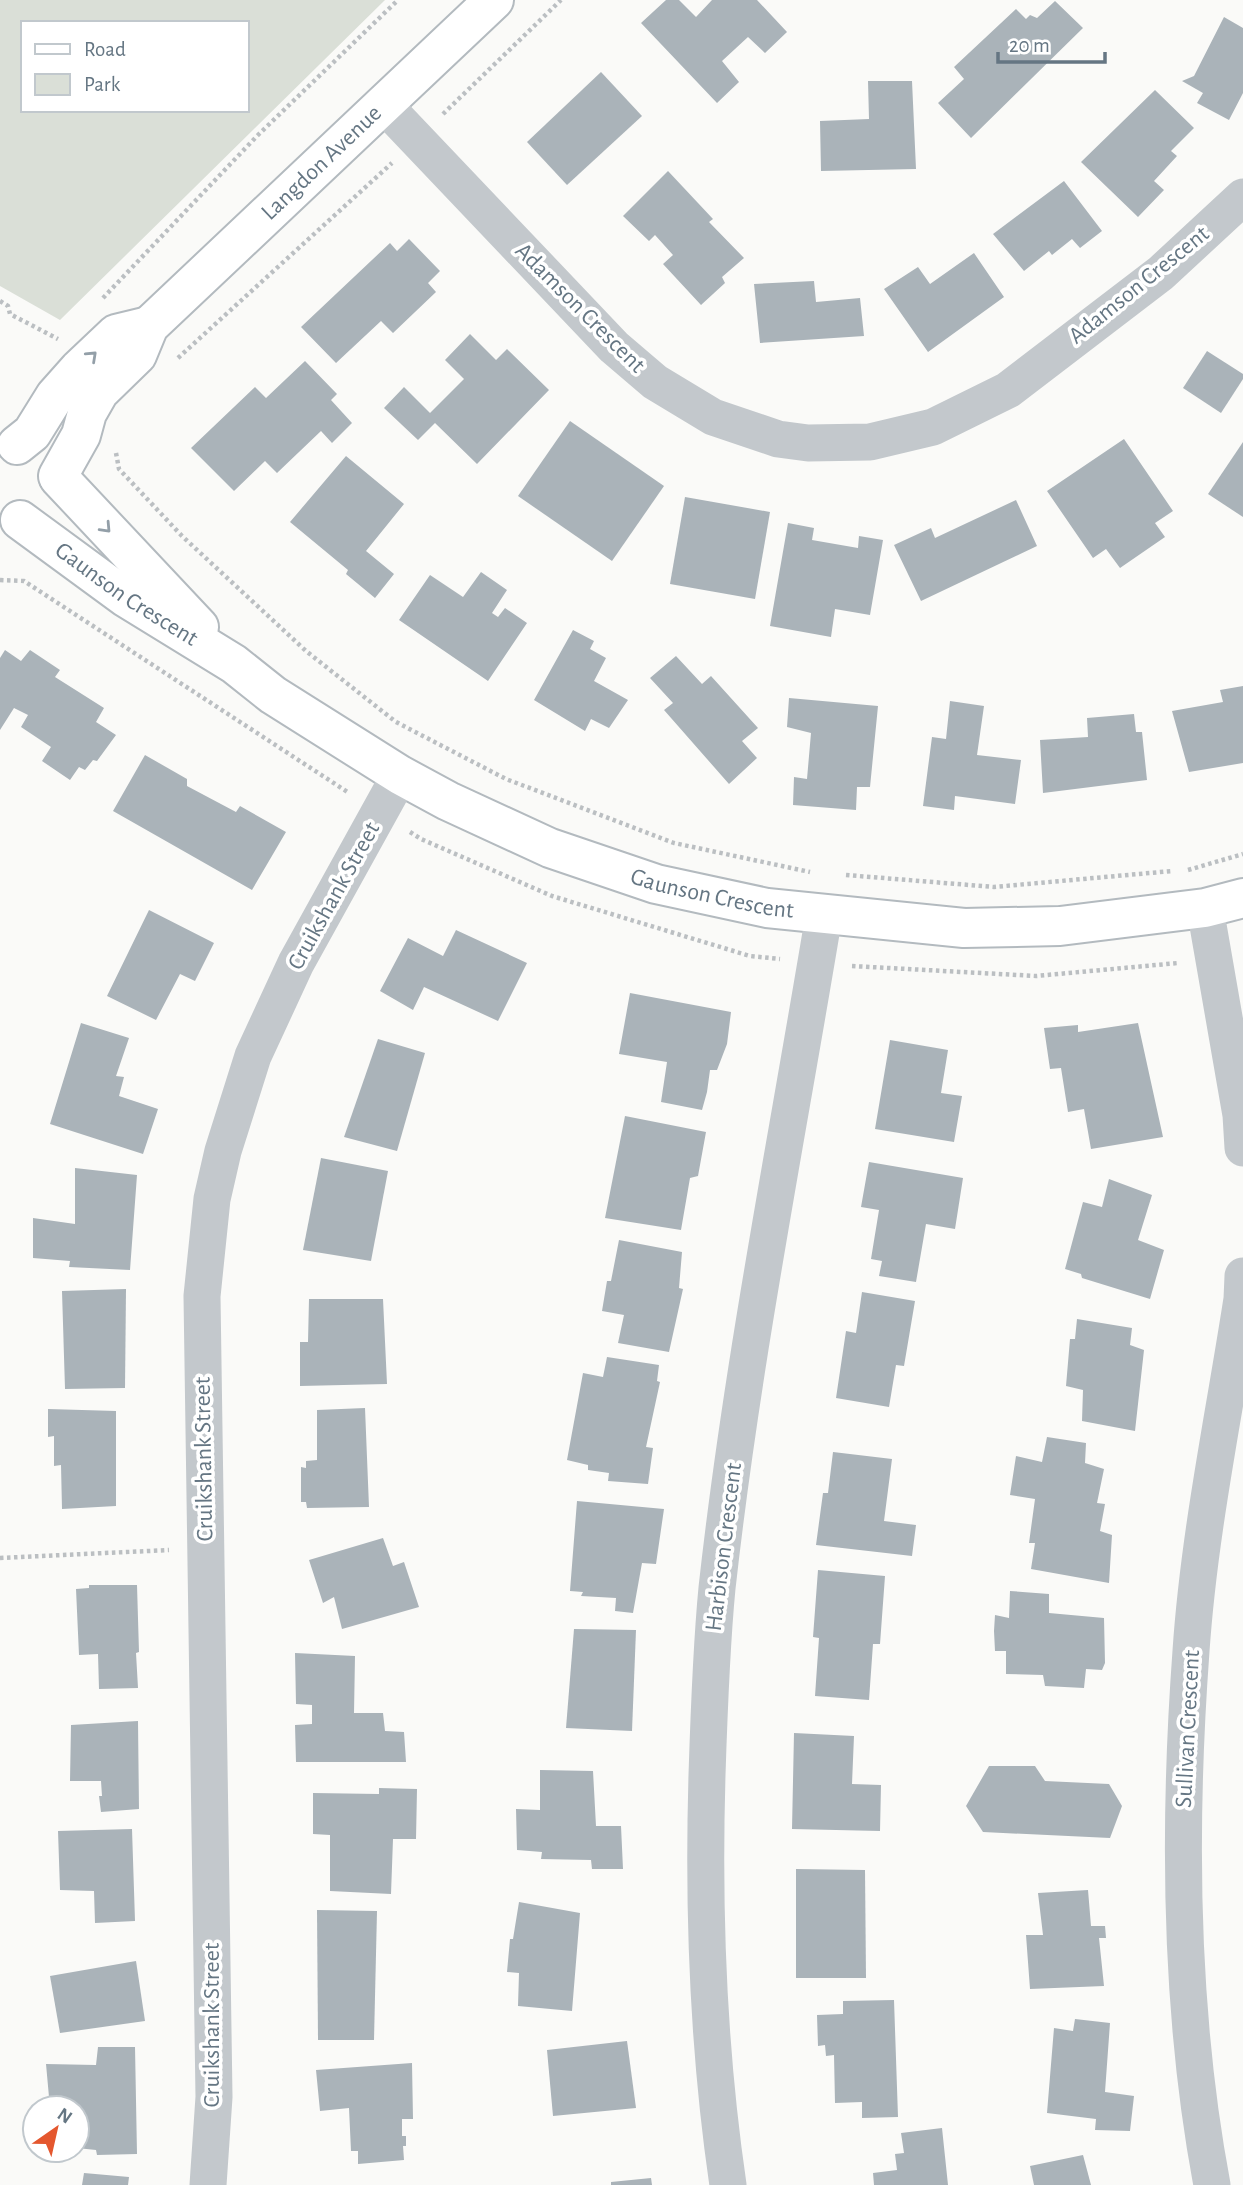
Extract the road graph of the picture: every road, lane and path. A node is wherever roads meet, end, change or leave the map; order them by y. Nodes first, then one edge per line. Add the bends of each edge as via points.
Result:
1 (398, 0) edge
2 (494, 0) edge
3 (561, 0) edge
4 (383, 104) junction
5 (416, 139) junction
6 (1243, 197) edge
7 (0, 301) edge
8 (100, 301) dead end
9 (54, 350) dead end
10 (174, 362) dead end
11 (77, 396) junction
12 (114, 447) dead end
13 (9, 449) edge
14 (59, 477) junction
15 (9, 521) edge
16 (0, 580) edge
17 (234, 664) junction
18 (400, 775) junction
19 (354, 797) dead end
20 (1243, 854) edge
21 (1187, 870) dead end
22 (1173, 871) dead end
23 (813, 873) dead end
24 (841, 875) dead end
25 (1243, 898) edge
26 (1205, 908) junction
27 (824, 915) junction
28 (1171, 965) dead end
29 (859, 967) dead end
30 (1243, 1148) edge
31 (1243, 1276) edge
32 (205, 1548) junction
33 (0, 1558) edge
34 (208, 2185) edge
35 (728, 2185) edge
36 (1212, 2185) edge

1 - 8 path via 258,135
2 - 4 street, Langdon Avenue
3 - 5 path
4 - 5 street, Adamson Crescent
4 - 11 street, Langdon Avenue via 149,326 137,355 99,392
5 - 6 street, Adamson Crescent via 614,347 654,382 713,416 778,439 808,443 870,442 933,427 1008,390 1161,273
5 - 10 path
7 - 9 path via 10,314 62,341
11 - 13 street, Langdon Avenue
11 - 14 street, Langdon Avenue via 81,435
12 - 23 path via 119,469 182,536 306,651 396,722 506,779 674,843
13 - 14 street, Langdon Avenue via 32,446 45,453
14 - 15 street, Langdon Avenue via 51,506 36,518
14 -> 17 street, Gaunson Crescent
15 - 17 street, Gaunson Crescent
16 - 19 path via 24,581
17 - 18 street, Gaunson Crescent via 273,695
18 - 27 street, Gaunson Crescent via 550,848 656,884
18 - 32 street, Cruikshank Street via 296,963 253,1056 223,1151 212,1199 202,1296
20 - 21 path
22 - 24 path via 994,887
25 - 26 street, Gaunson Crescent
26 - 27 street, Gaunson Crescent via 1060,926 964,928
26 - 30 street
27 - 35 street, Harbison Crescent via 741,1403 710,1682 707,1958
28 - 29 path via 1036,976
31 - 36 street, Sullivan Crescent via 1198,1581 1183,1815 1186,1977
32 - 33 path
32 - 34 street, Cruikshank Street via 214,2098

